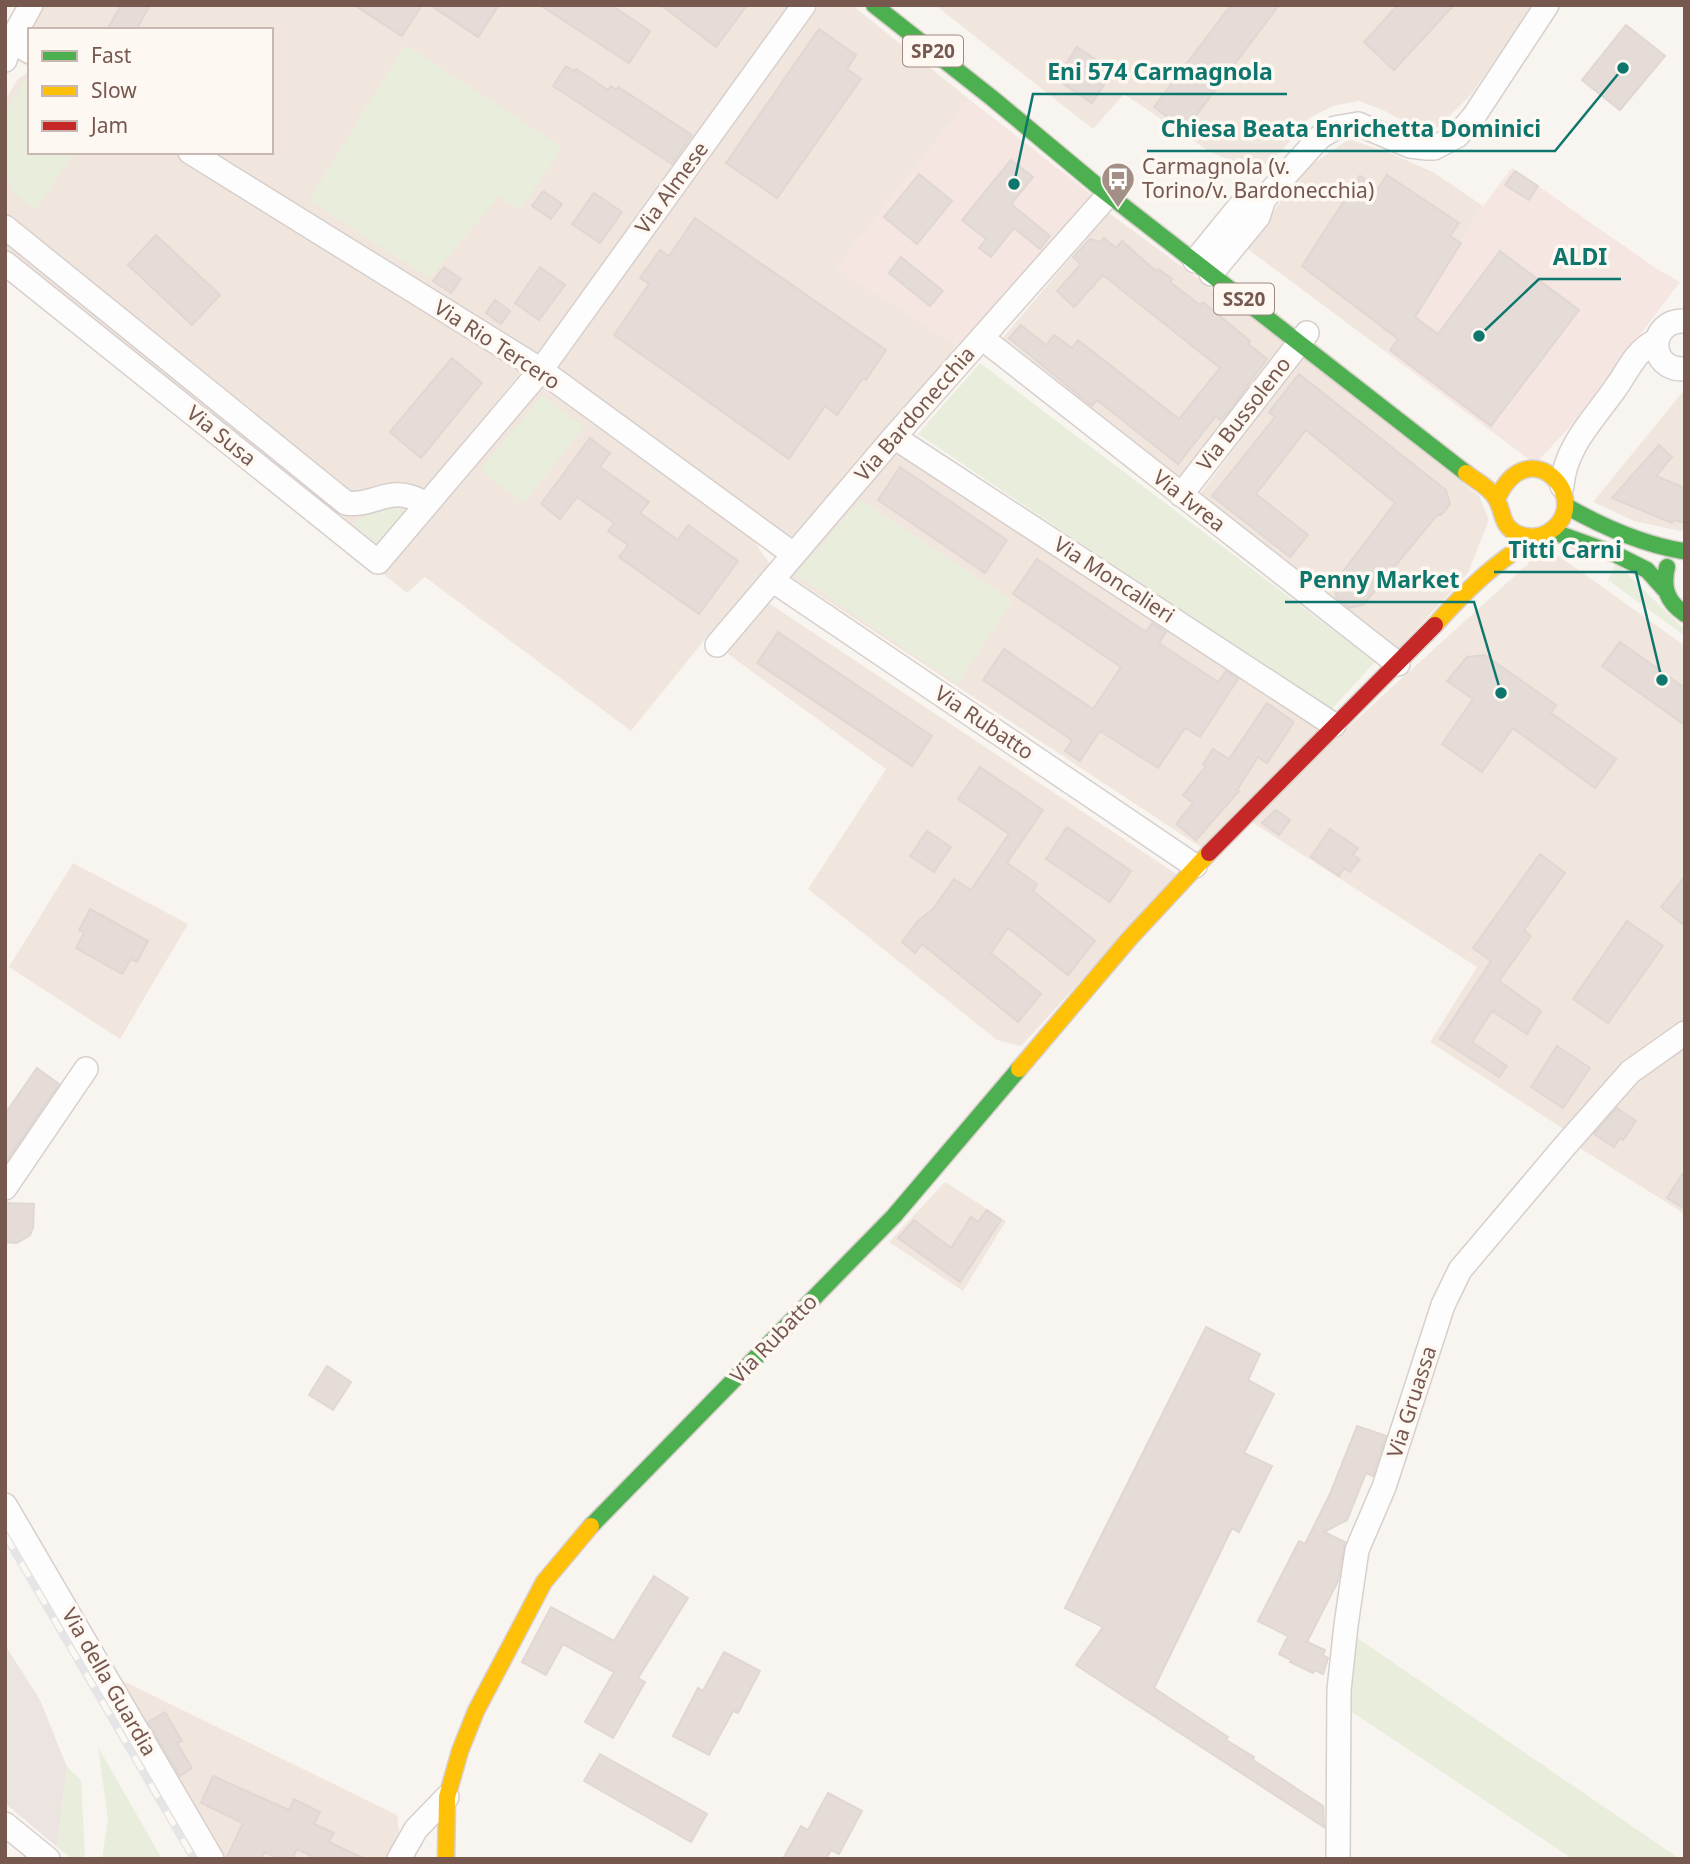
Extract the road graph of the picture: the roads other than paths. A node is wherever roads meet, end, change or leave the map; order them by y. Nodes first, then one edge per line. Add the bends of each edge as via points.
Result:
1 (31, 5) edge
2 (804, 5) edge
3 (874, 5) edge
4 (1547, 5) edge
5 (13, 48) edge
6 (992, 97) joint
7 (193, 154) edge
8 (1113, 190) junction
9 (5, 227) edge
10 (5, 263) edge
11 (1207, 263) junction
12 (1685, 321) edge
13 (982, 338) junction
14 (1303, 338) junction
15 (1668, 357) edge
16 (541, 370) junction
17 (1583, 429) junction
18 (894, 437) junction
19 (1477, 462) dead end
20 (1539, 468) junction
21 (1494, 469) dead end
22 (1513, 472) junction
23 (1181, 495) junction
24 (1564, 496) junction
25 (1497, 499) junction
26 (426, 504) junction
27 (1501, 518) junction
28 (1544, 534) junction
29 (1684, 551) edge
30 (793, 554) junction
31 (772, 580) junction
32 (1472, 584) junction
33 (1664, 589) junction
34 (1685, 614) edge
35 (717, 645) dead end
36 (1398, 664) junction
37 (1334, 725) junction
38 (1195, 866) junction
39 (1685, 1033) edge
40 (86, 1069) dead end
41 (5, 1188) edge
42 (5, 1505) edge
43 (447, 1797) junction
44 (5, 1824) edge
45 (48, 1859) edge
46 (212, 1859) edge
47 (399, 1859) edge
48 (446, 1859) edge
49 (1338, 1859) edge

1 - 5 street
2 - 16 street, Via Almese
3 - 6 street, SP20
4 - 11 street via 1457,136 1427,148 1410,146 1357,124 1335,128 1320,137 1264,199 1258,217
6 - 8 street, SS20
7 - 16 street, Via Rio Tercero
8 - 11 street, SS20
8 - 13 street, Via Bardonecchia
9 - 26 street, Via Susa via 346,503 393,494
10 - 26 street, Via Susa via 378,562
11 - 14 street, SS20
12 - 15 street via 1666,326
13 - 18 street, Via Bardonecchia
13 - 23 street, Via Ivrea
14 - 19 street, SS20
14 - 23 street, Via Bussoleno
14 - 25 street, SS20
15 - 17 street via 1636,356
16 - 26 street, Via Susa
16 - 30 street, Via Rio Tercero
17 - 20 street
17 - 24 street via 1563,470
18 - 30 street, Via Bardonecchia
18 - 37 street, Via Moncalieri
20 - 22 street
20 - 24 street via 1556,478
21 - 22 street
22 - 25 street
23 - 36 street, Via Ivrea
24 - 28 street via 1561,520
24 - 29 street via 1624,536 1653,547
25 - 27 street
27 - 28 street via 1516,533
27 - 32 street
28 - 32 street via 1506,556
28 - 33 street via 1615,554 1647,570
29 - 33 street via 1667,567
30 - 31 street, Via Bardonecchia
31 - 35 street, Via Bardonecchia
31 - 38 street, Via Rubatto
32 - 36 street, Via Rubatto
33 - 34 street via 1675,608
36 - 37 street, Via Rubatto
37 - 38 street, Via Rubatto
38 - 43 street, Via Rubatto via 894,1216 563,1557 529,1608 476,1711
39 - 49 street, Via Gruassa via 1630,1072 1613,1091 1460,1270 1443,1305 1384,1487 1357,1550 1339,1690
40 - 41 street
42 - 46 street, Via della Guardia
43 - 47 street via 416,1829
43 - 48 street, Via Rubatto
44 - 45 street

